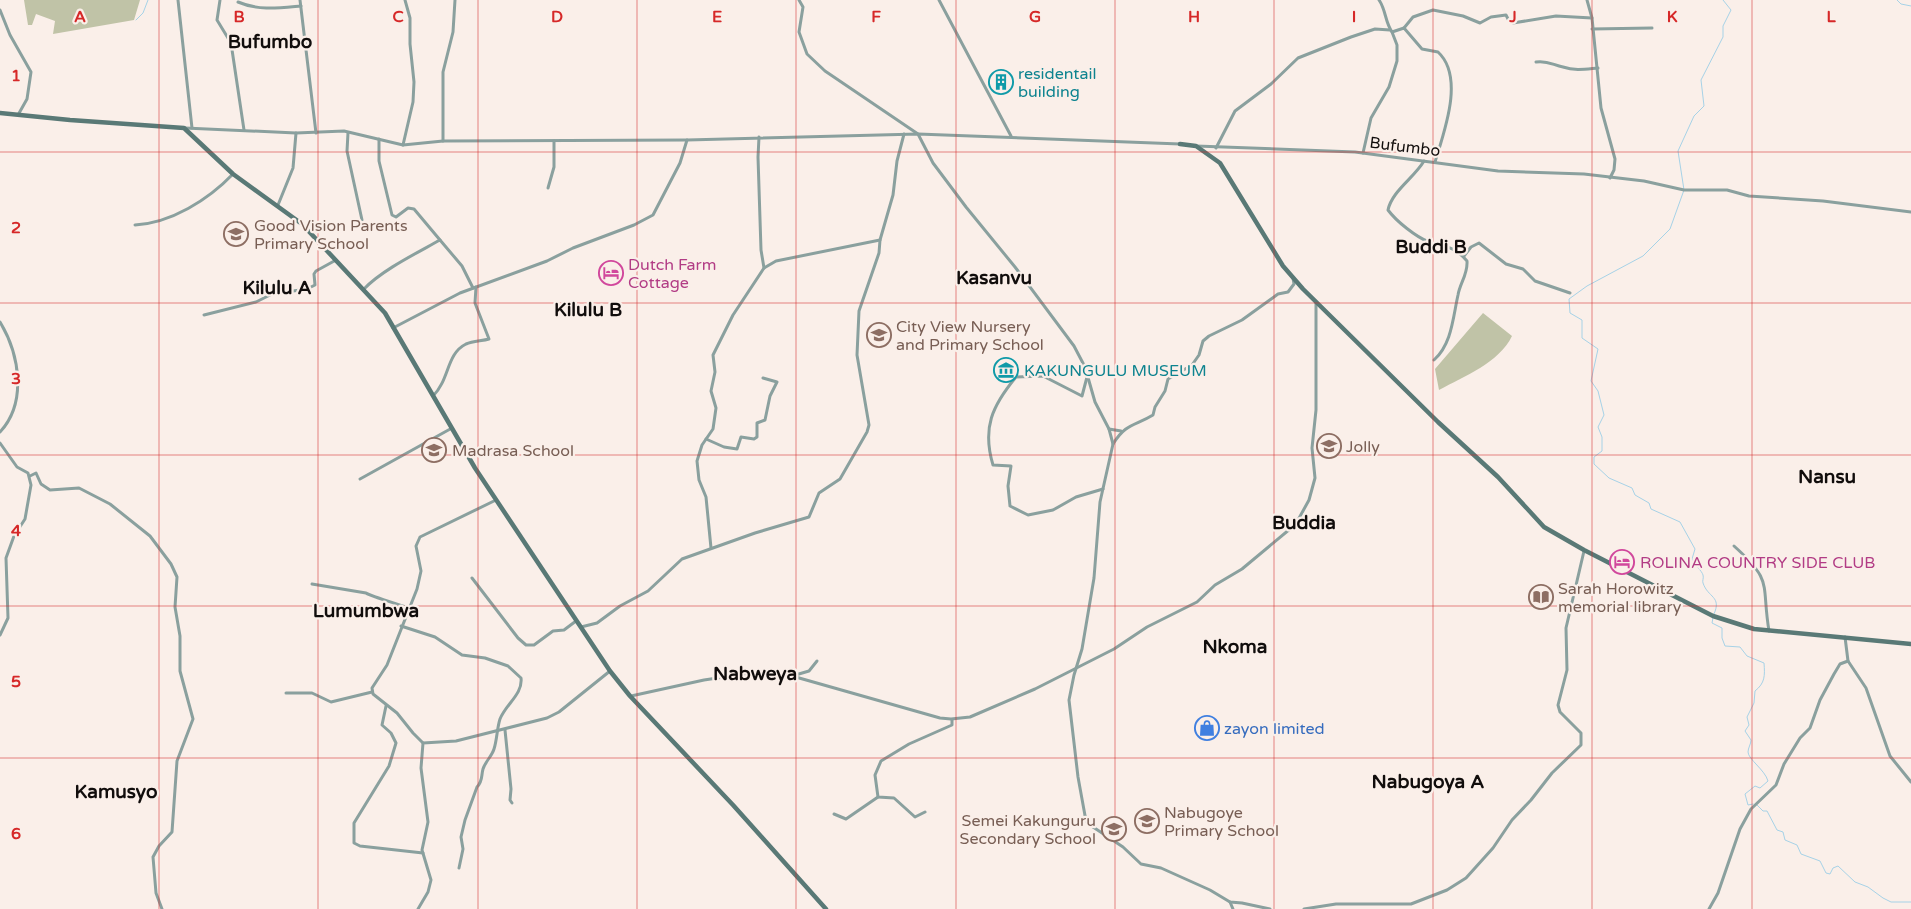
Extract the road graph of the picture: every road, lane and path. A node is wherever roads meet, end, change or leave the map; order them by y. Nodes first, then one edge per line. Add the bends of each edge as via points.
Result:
1 (178, 0) edge
2 (220, 0) edge
3 (300, 0) edge
4 (405, 0) edge
5 (455, 0) edge
6 (799, 0) edge
7 (939, 0) edge
8 (1379, 0) edge
9 (1587, 0) edge
10 (238, 2) dead end
11 (301, 6) junction
12 (0, 10) edge
13 (1592, 18) junction
14 (1404, 28) junction
15 (1652, 28) dead end
16 (1592, 29) junction
17 (1391, 31) junction
18 (1536, 62) dead end
19 (1598, 68) junction
20 (0, 113) edge
21 (18, 115) junction
22 (184, 128) junction
23 (192, 128) junction
24 (244, 130) junction
25 (296, 133) junction
26 (316, 133) junction
27 (348, 133) junction
28 (904, 134) junction
29 (918, 134) junction
30 (759, 137) junction
31 (1012, 137) junction
32 (379, 139) junction
33 (554, 140) junction
34 (687, 140) junction
35 (443, 141) junction
36 (1180, 144) joint
37 (403, 145) junction
38 (1196, 146) junction
39 (1216, 148) junction
40 (1363, 153) junction
41 (1424, 161) junction
42 (1435, 162) junction
43 (233, 174) junction
44 (1610, 178) junction
45 (548, 188) dead end
46 (278, 205) junction
47 (1911, 212) edge
48 (362, 220) dead end
49 (135, 225) dead end
50 (440, 240) junction
51 (880, 240) junction
52 (1464, 256) junction
53 (336, 259) junction
54 (764, 268) junction
55 (1293, 277) junction
56 (475, 287) junction
57 (364, 289) junction
58 (1570, 292) dead end
59 (1316, 303) junction
60 (204, 316) dead end
61 (0, 322) edge
62 (393, 328) junction
63 (1434, 360) dead end
64 (1087, 377) junction
65 (763, 378) dead end
66 (433, 396) junction
67 (452, 428) junction
68 (1109, 429) junction
69 (1121, 431) junction
70 (0, 432) edge
71 (706, 438) junction
72 (0, 443) edge
73 (1113, 444) junction
74 (30, 476) junction
75 (360, 479) dead end
76 (1104, 488) junction
77 (496, 500) junction
78 (1734, 546) dead end
79 (711, 548) junction
80 (1584, 550) junction
81 (472, 578) dead end
82 (312, 584) dead end
83 (409, 608) junction
84 (576, 621) junction
85 (401, 626) junction
86 (580, 627) junction
87 (1769, 630) junction
88 (0, 635) edge
89 (1845, 637) junction
90 (1911, 644) edge
91 (817, 661) dead end
92 (1848, 661) junction
93 (1077, 666) junction
94 (610, 671) junction
95 (1068, 672) junction
96 (792, 676) junction
97 (1072, 684) junction
98 (372, 692) junction
99 (286, 693) dead end
100 (630, 696) junction
101 (386, 706) junction
102 (951, 719) junction
103 (499, 730) junction
104 (505, 730) junction
105 (423, 743) junction
106 (1911, 782) edge
107 (878, 797) junction
108 (512, 803) dead end
109 (925, 812) dead end
110 (834, 814) dead end
111 (423, 853) junction
112 (459, 868) dead end
113 (1230, 902) junction
114 (162, 909) edge
115 (418, 909) edge
116 (826, 909) edge
117 (1233, 909) edge
118 (1270, 909) edge
119 (1304, 909) edge
120 (1709, 909) edge

1 - 23 street
2 - 24 street via 217,20 231,43
3 - 11 street
4 - 37 street via 410,18 414,82
5 - 35 street via 454,32 443,72
6 - 29 street via 802,7 799,32 807,54 825,71
7 - 31 street
8 - 17 street
9 - 13 street
10 - 11 street via 268,10
11 - 26 street
12 - 21 street via 31,72 27,98
13 - 14 street via 1556,16 1514,23 1502,15 1477,23 1436,10 1413,17
13 - 16 street
14 - 17 street
14 - 42 street via 1422,49 1438,52 1444,58 1451,77 1449,113
15 - 16 street
16 - 19 street
17 - 39 street via 1375,29 1298,58 1271,84 1235,111
17 - 40 street via 1397,45 1397,61 1389,87 1371,118
18 - 19 street via 1582,70
19 - 44 street via 1602,108 1615,159
20 - 21 street
21 - 22 street
22 - 23 street
22 - 43 street
23 - 24 street
24 - 25 street
25 - 26 street
25 - 46 street via 293,168
26 - 27 street
27 - 32 street
27 - 48 street via 347,150
28 - 29 street
28 - 30 street
28 - 51 street via 893,195
29 - 31 street
29 - 64 street via 944,178 1074,346 1082,358
30 - 34 street
30 - 54 street
31 - 36 street
32 - 37 street
32 - 50 street via 379,162 392,215 396,217 408,208 414,209
33 - 34 street
33 - 35 street
33 - 45 street via 554,167
34 - 56 street via 680,163 653,215 547,261
35 - 37 street
36 - 38 street
38 - 39 street, Bufumbo
38 - 55 street via 1220,163
39 - 40 street, Bufumbo
40 - 41 street, Bufumbo
41 - 42 street, Bufumbo
41 - 52 street via 1388,210 1423,239 1451,247
42 - 44 street, Bufumbo via 1495,170
43 - 46 street
43 - 49 street via 206,198 157,222
44 - 47 street, Bufumbo via 1644,180 1684,190 1727,190 1749,196
46 - 53 street
50 - 56 street
50 - 57 street via 381,273
51 - 54 street via 792,256
51 - 79 street via 877,262 859,311 856,341 869,425 865,437 840,479 819,493 809,517
52 - 58 street via 1479,243 1506,264 1523,269 1535,281
52 - 63 street via 1466,274 1455,306 1455,319 1441,352
53 - 57 street
53 - 60 street via 316,271 315,285 307,289 272,294 256,302
54 - 71 street via 733,315 713,354 715,372 711,390 716,408 713,429
55 - 59 street
55 - 69 street via 1294,284 1288,292 1278,294 1242,320 1203,341 1192,365 1168,379 1153,415
56 - 62 street
56 - 66 street via 475,303 489,338 469,343 456,351 445,380
57 - 62 street
59 - 80 street via 1498,477 1544,527
59 - 93 street via 1314,485 1298,520 1197,602
61 - 70 street via 14,358 18,384 14,413
62 - 66 street
64 - 68 street
64 - 76 street via 1082,396 1043,376 1016,377 1000,396 993,412 987,444 993,465 1011,466 1010,506 1028,514 1053,510 1076,497
65 - 71 street via 777,382 765,420 758,423 757,437 741,437 738,449 724,447
66 - 67 street
67 - 75 street
67 - 77 street
68 - 69 street
68 - 73 street
69 - 73 street
71 - 79 street via 697,460 699,480 706,497
72 - 74 street via 17,467
73 - 76 street
74 - 88 street via 25,519 6,558 8,618
74 - 114 street via 37,474 41,484 50,490 79,488 110,504 143,528 176,572 180,672 193,720 177,762 172,832 158,846 153,857 156,893
76 - 93 street via 1094,578
77 - 83 street via 420,537 416,546 421,571
77 - 84 street
78 - 87 street via 1752,562 1763,578
79 - 86 street via 682,559 655,586 597,623
80 - 87 street via 1713,616 1738,625
80 - 119 street via 1566,628 1567,670 1558,705 1560,712 1581,733 1580,746 1512,820 1494,848 1466,878 1447,890 1411,904 1336,904
81 - 84 street via 526,645 534,646 553,631 564,630
82 - 83 street via 366,593
83 - 85 street
84 - 86 street
85 - 98 street via 387,665 373,685
85 - 103 street via 435,638 462,655 494,661 519,674 522,684 500,719
86 - 94 street
87 - 89 street
89 - 90 street
89 - 92 street
91 - 96 street via 809,671
92 - 106 street via 1866,688 1890,756
92 - 120 street via 1840,664 1834,674 1810,728 1784,764 1776,785 1750,809
93 - 95 street
93 - 97 street
94 - 100 street
94 - 104 street via 552,716
95 - 97 street
95 - 102 street via 984,712
96 - 100 street via 760,670
96 - 102 street
97 - 113 street via 1069,700 1082,805 1088,823 1123,847 1138,863 1161,868
98 - 99 street via 331,702 312,693
98 - 101 street
100 - 116 street
101 - 105 street via 397,713
101 - 111 street via 382,725 392,733 396,743 389,766 354,824 354,843
102 - 107 street via 952,725 909,744 882,761 875,775
103 - 104 street
103 - 105 street via 447,742
103 - 112 street via 465,820
104 - 108 street
105 - 111 street via 421,768 428,822
107 - 109 street via 894,798 915,817
107 - 110 street via 846,820
111 - 115 street via 431,886
113 - 117 street
113 - 118 street

